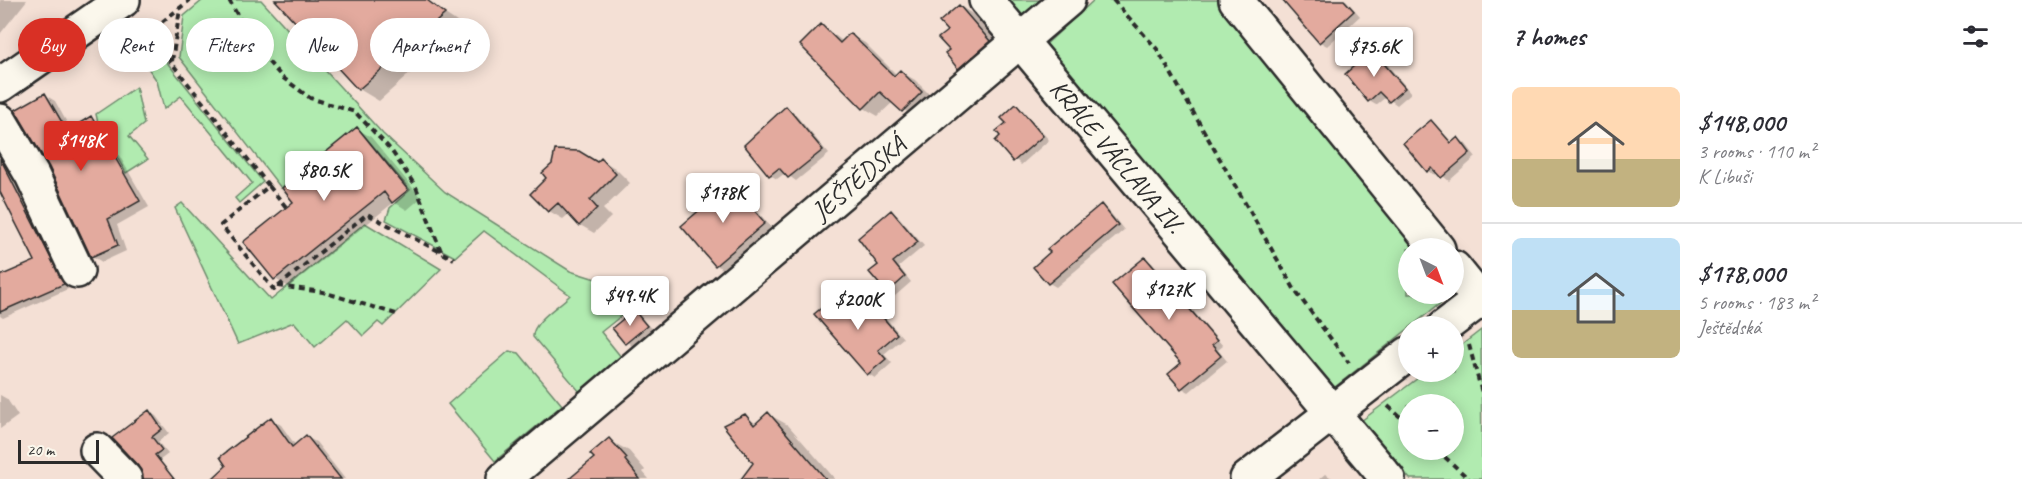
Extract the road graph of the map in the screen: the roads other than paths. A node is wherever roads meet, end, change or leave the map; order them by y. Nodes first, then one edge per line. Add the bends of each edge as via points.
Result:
1 (123, 0) edge
2 (986, 0) edge
3 (1068, 0) edge
4 (1236, 0) edge
5 (1020, 41) junction
6 (0, 85) edge
7 (0, 121) edge
8 (1429, 238) edge
9 (77, 271) dead end
10 (1398, 362) edge
11 (1333, 413) junction
12 (97, 450) dead end
13 (125, 479) edge
14 (504, 479) edge
15 (1247, 479) edge
16 (1388, 479) edge

1 - 6 street
2 - 5 street, KRÁLE VÁCLAVA IV.
3 - 5 street, JEŠTĚDSKÁ
4 - 8 street
5 - 11 street, KRÁLE VÁCLAVA IV.
5 - 14 street, JEŠTĚDSKÁ
7 - 9 street via 32,176
10 - 11 street
11 - 15 street
11 - 16 street, KRÁLE VÁCLAVA IV.
12 - 13 street

